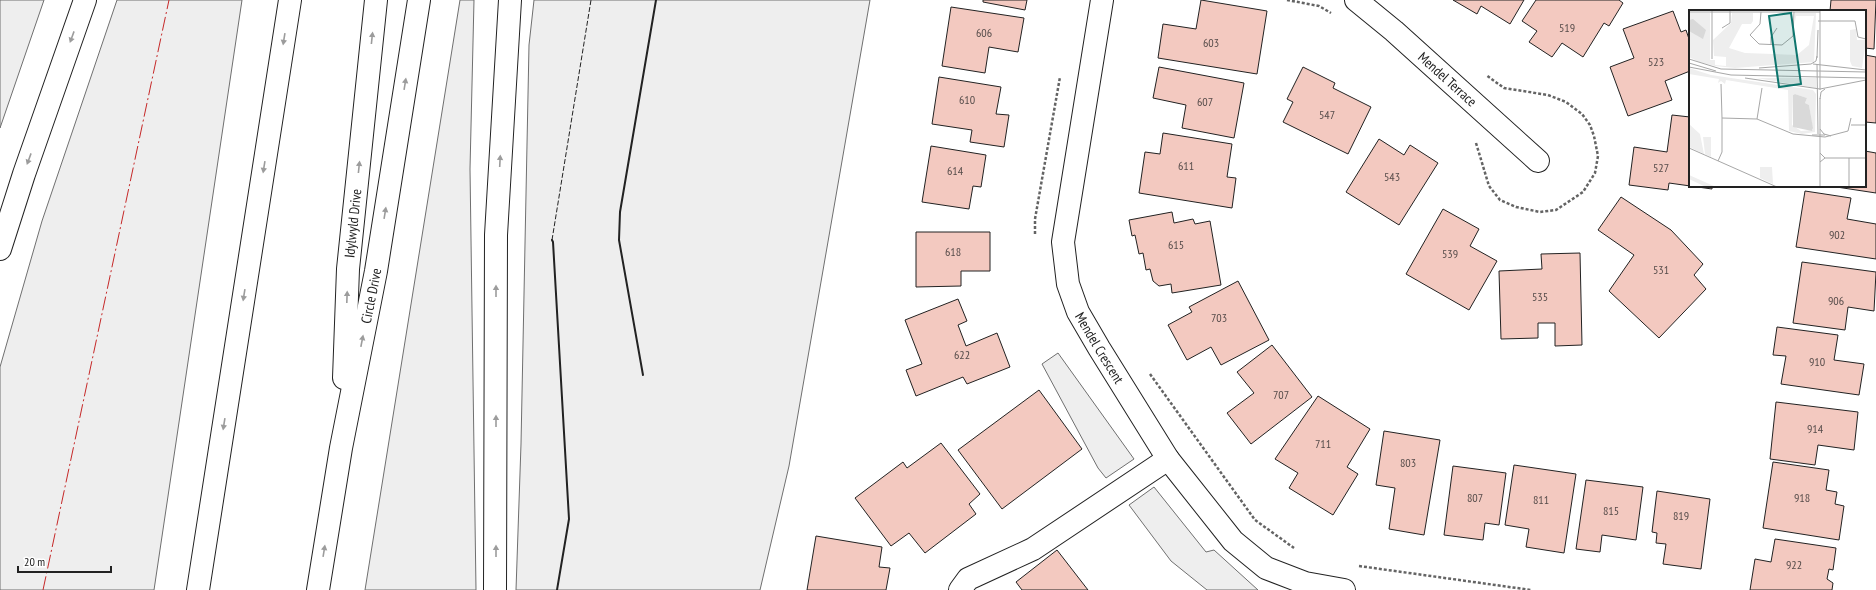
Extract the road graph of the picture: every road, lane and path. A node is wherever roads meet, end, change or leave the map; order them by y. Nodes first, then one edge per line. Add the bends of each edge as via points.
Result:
1 (86, 0) edge
2 (290, 0) edge
3 (376, 0) edge
4 (419, 0) edge
5 (510, 0) edge
6 (1102, 0) edge
7 (1356, 0) edge
8 (1538, 160) dead end
9 (0, 249) edge
10 (1149, 373) dead end
11 (341, 448) junction
12 (1168, 459) junction
13 (1299, 551) dead end
14 (1355, 566) dead end
15 (198, 590) edge
16 (318, 590) edge
17 (495, 590) edge
18 (960, 590) edge
19 (1344, 590) edge
20 (1531, 590) edge

1 -> 9 main road
2 -> 15 main road
11 -> 3 main road, Idylwyld Drive via 348,269
11 -> 4 main road, Circle Drive via 376,271
17 -> 5 main road via 496,235
6 - 12 main road, Mendel Crescent via 1063,242 1068,284 1078,312
7 - 8 main road, Mendel Terrace
10 - 13 path via 1255,520
16 -> 11 main road, Circle Drive
12 - 18 main road via 1033,549 968,579
12 - 19 main road, Mendel Crescent via 1233,541 1266,568 1305,583
14 - 20 path

